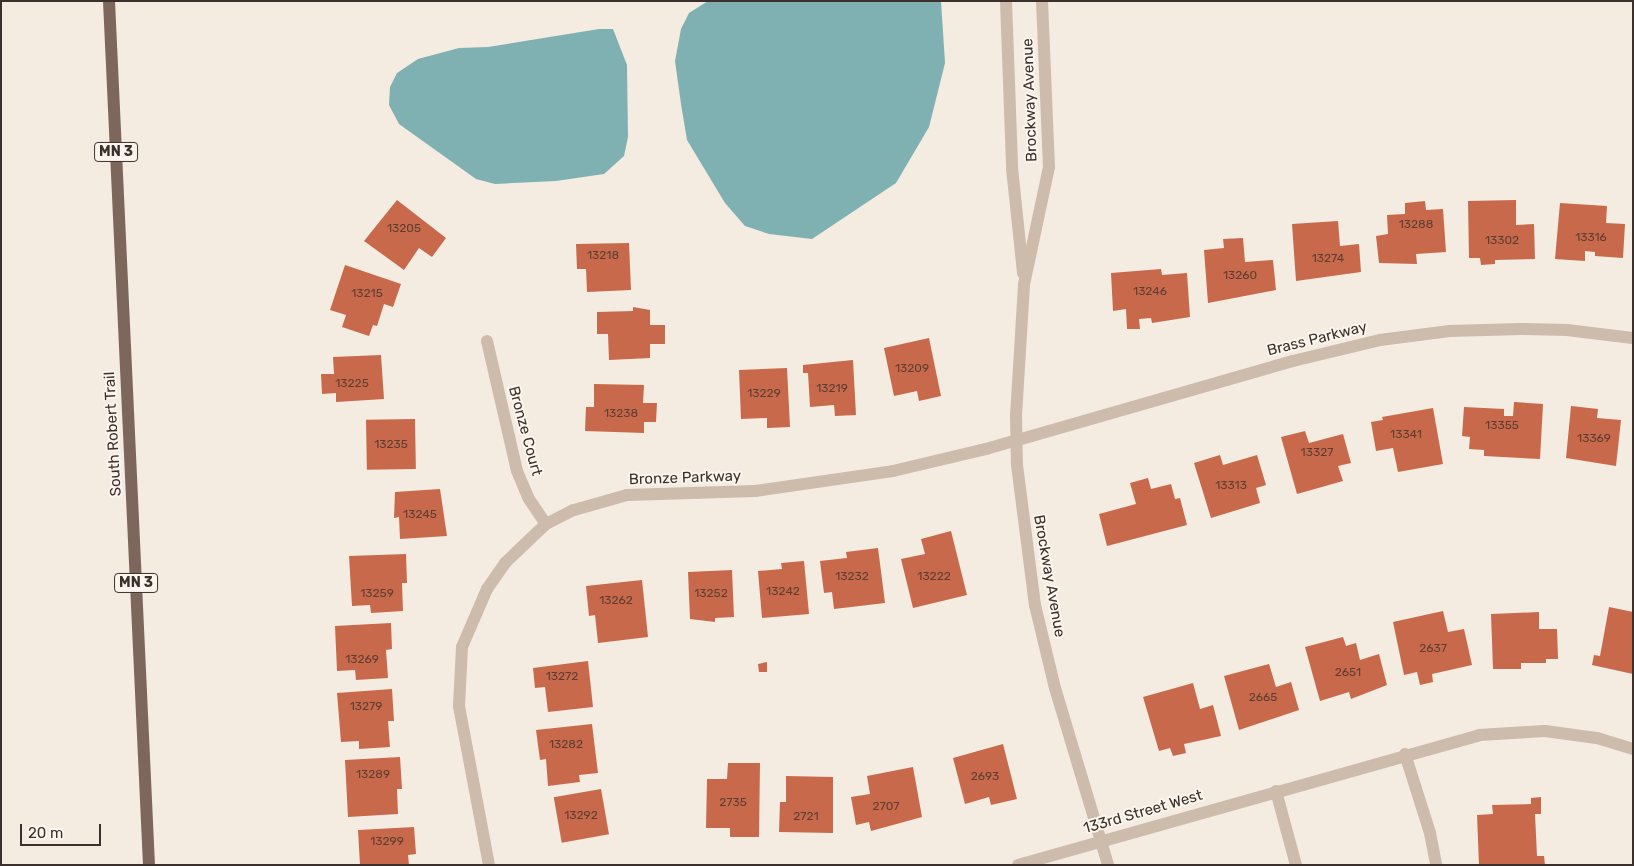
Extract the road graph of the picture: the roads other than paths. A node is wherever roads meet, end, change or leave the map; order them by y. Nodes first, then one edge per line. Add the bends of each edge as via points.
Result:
1 (109, 1) edge
2 (1006, 1) edge
3 (1042, 1) edge
4 (1024, 285) junction
5 (1633, 338) edge
6 (487, 341) dead end
7 (1018, 439) junction
8 (546, 524) junction
9 (1633, 749) edge
10 (1405, 754) junction
11 (1276, 791) junction
12 (1100, 840) junction
13 (149, 865) edge
14 (489, 865) edge
15 (1018, 865) edge
16 (1108, 865) edge
17 (1296, 865) edge
18 (1436, 865) edge

1 - 13 main road, South Robert Trail / MN 3
2 - 4 street, Brockway Avenue via 1012,168
3 - 4 street, Brockway Avenue via 1048,168
4 - 7 street, Brockway Avenue via 1016,414
5 - 7 street, Brass Parkway via 1567,330 1521,329 1449,332 1380,340 1293,360
6 - 8 street, Bronze Court via 517,471 528,499
7 - 8 street, Bronze Parkway via 893,471 825,484 755,491 627,495 601,501
7 - 12 street, Brockway Avenue via 1017,465 1024,534 1035,605 1055,688
8 - 14 street, Bronze Parkway via 505,563 487,589 462,647 459,706
9 - 10 street, 133rd Street West via 1573,734 1513,731 1472,736
10 - 11 street, 133rd Street West
10 - 18 street via 1430,833
11 - 12 street, 133rd Street West
11 - 17 street
12 - 15 street, 133rd Street West
12 - 16 street, Brockway Avenue

